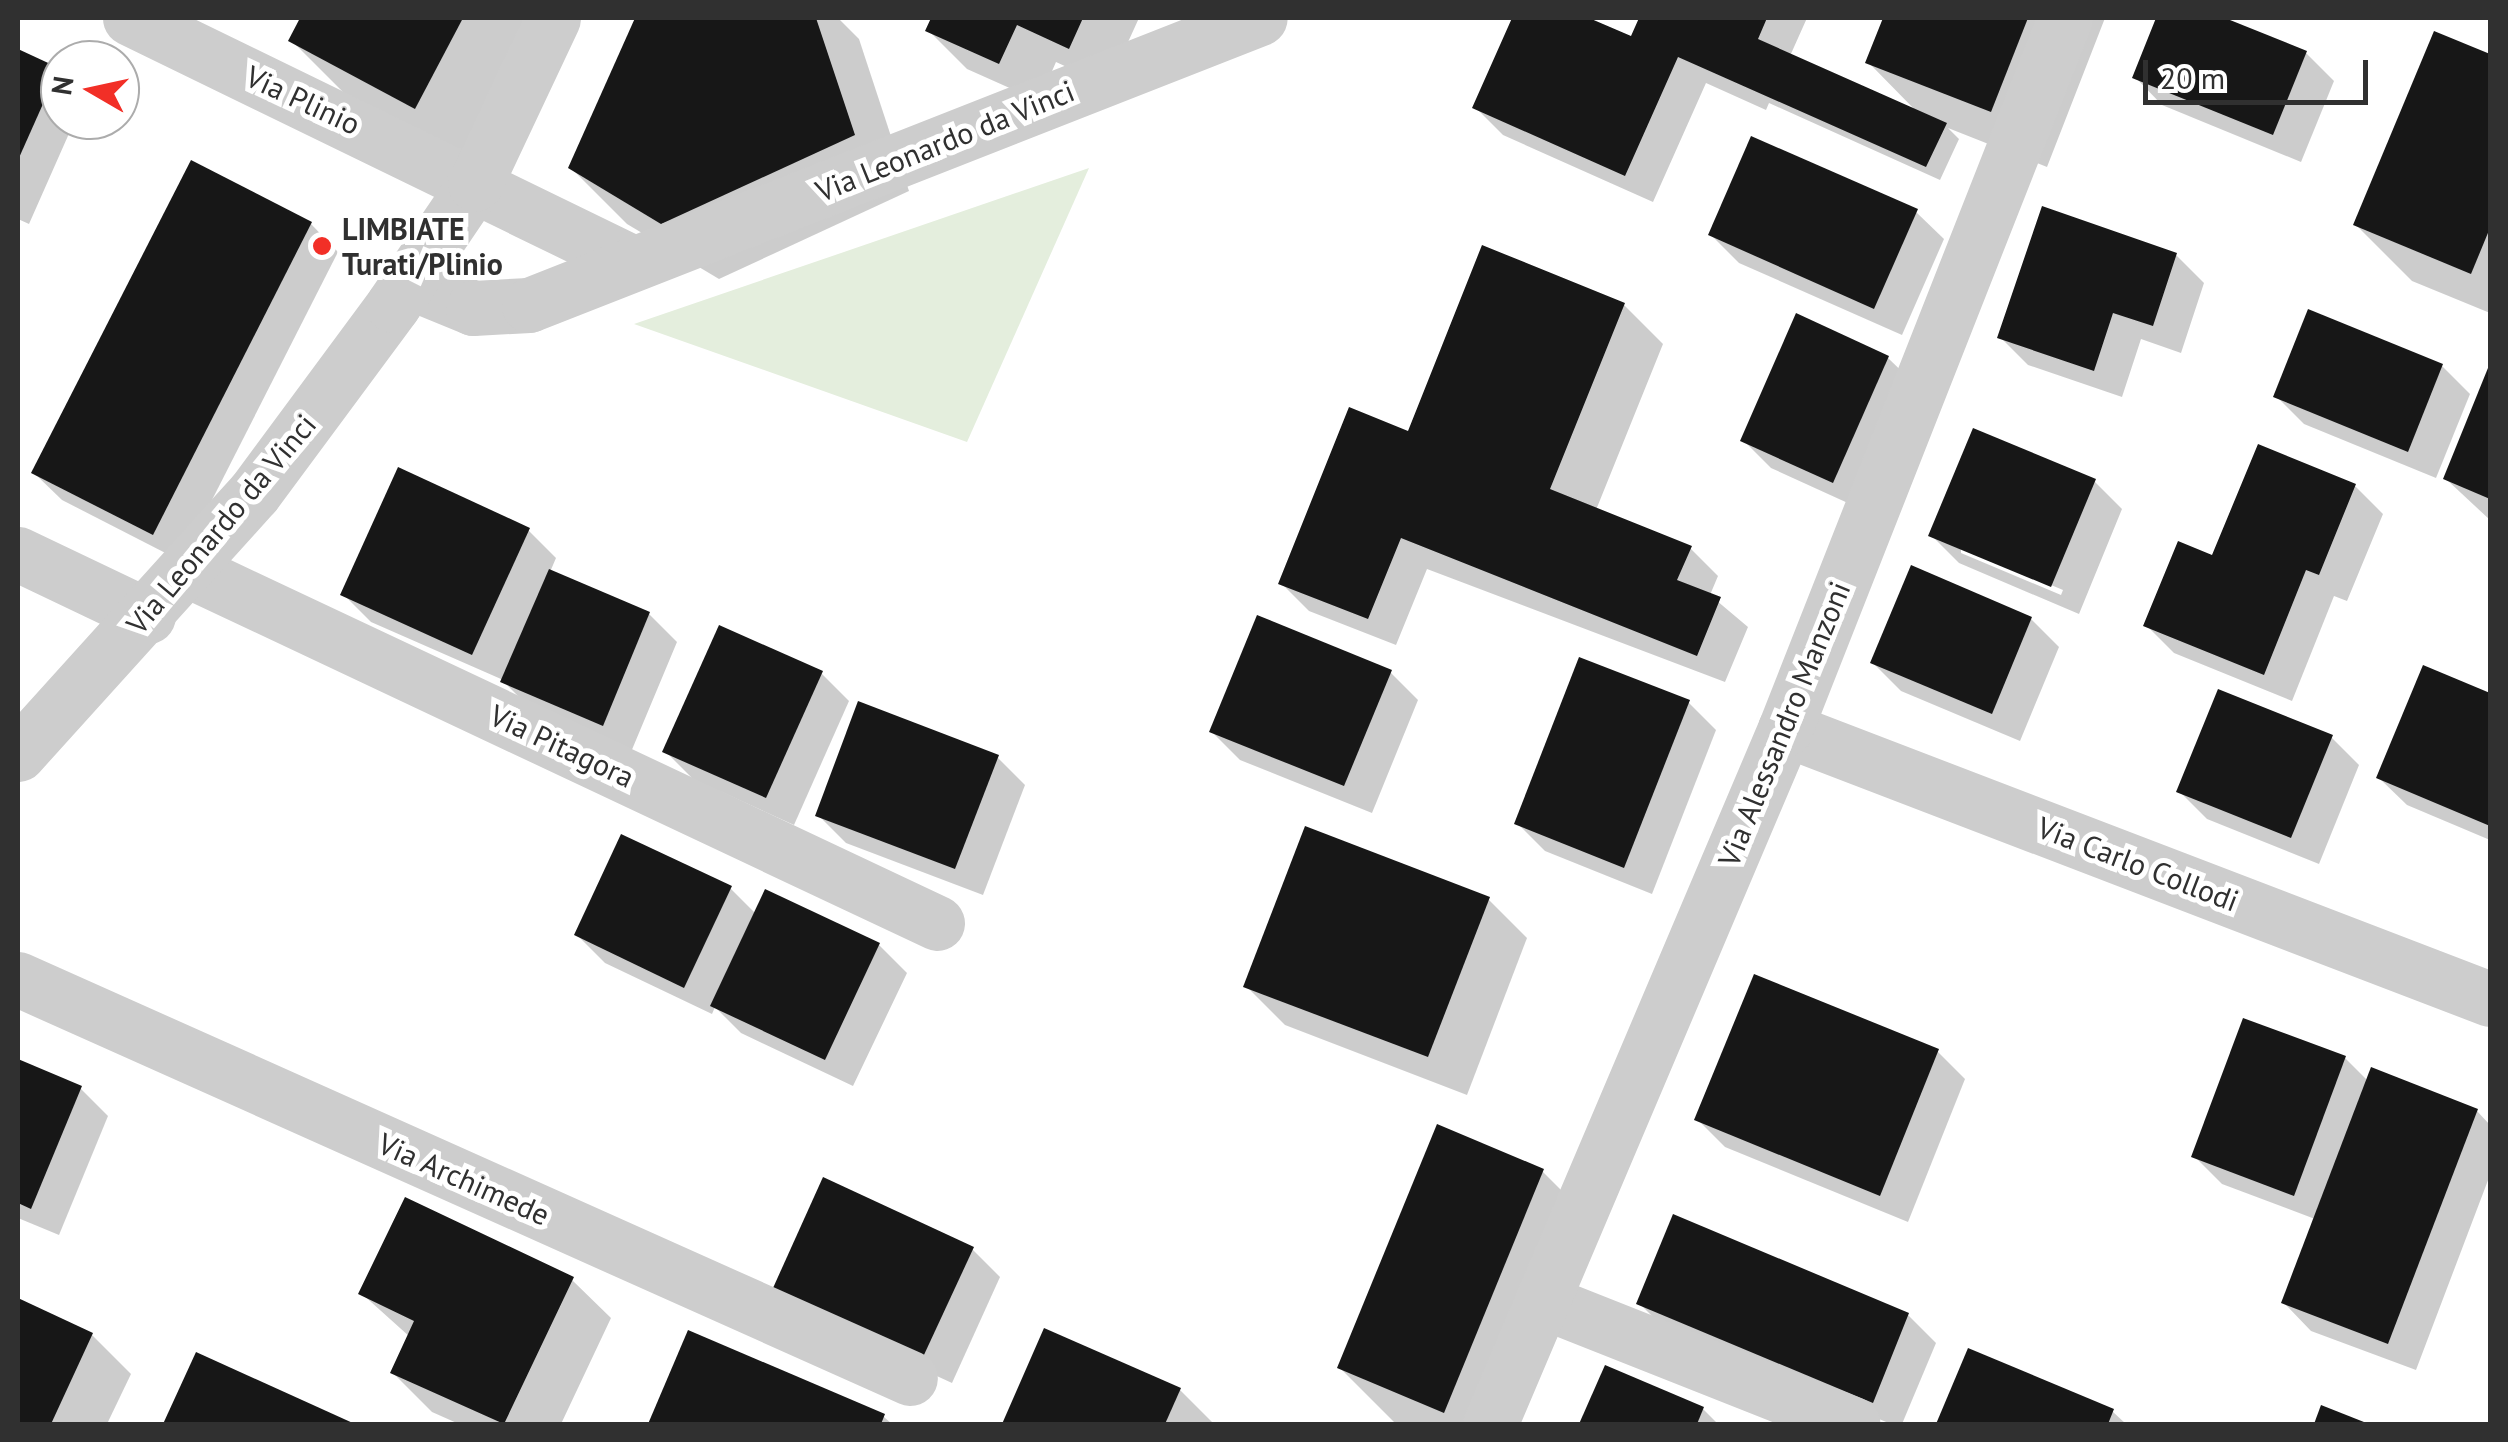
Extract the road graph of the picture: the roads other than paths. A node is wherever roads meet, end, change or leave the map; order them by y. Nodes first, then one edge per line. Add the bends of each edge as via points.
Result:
1 (130, 18) edge
2 (553, 18) edge
3 (1260, 18) edge
4 (2065, 18) edge
5 (474, 184) junction
6 (629, 261) junction
7 (410, 282) junction
8 (18, 554) edge
9 (188, 570) junction
10 (148, 616) junction
11 (1785, 729) junction
12 (18, 754) edge
13 (936, 923) dead end
14 (18, 979) edge
15 (2490, 1000) edge
16 (1542, 1300) junction
17 (910, 1378) dead end
18 (1490, 1424) edge
19 (1852, 1424) edge

1 - 5 street, Via Plinio
2 - 5 street, Via Leonardo da Vinci
3 - 6 street, Via Leonardo da Vinci via 726,230
4 - 11 street, Via Alessandro Manzoni
5 - 6 street via 559,232
5 - 7 street, Via Leonardo da Vinci
6 - 7 street, Via Leonardo da Vinci via 578,288 510,307 452,304
7 - 9 street, Via Leonardo da Vinci via 254,493
8 - 10 street
9 - 10 street, Via Leonardo da Vinci
9 - 13 street, Via Pitagora
10 - 12 street, Via Leonardo da Vinci
11 - 15 street, Via Carlo Collodi
11 - 16 street, Via Alessandro Manzoni
14 - 17 street, Via Archimede
16 - 18 street, Via Alessandro Manzoni
16 - 19 street

